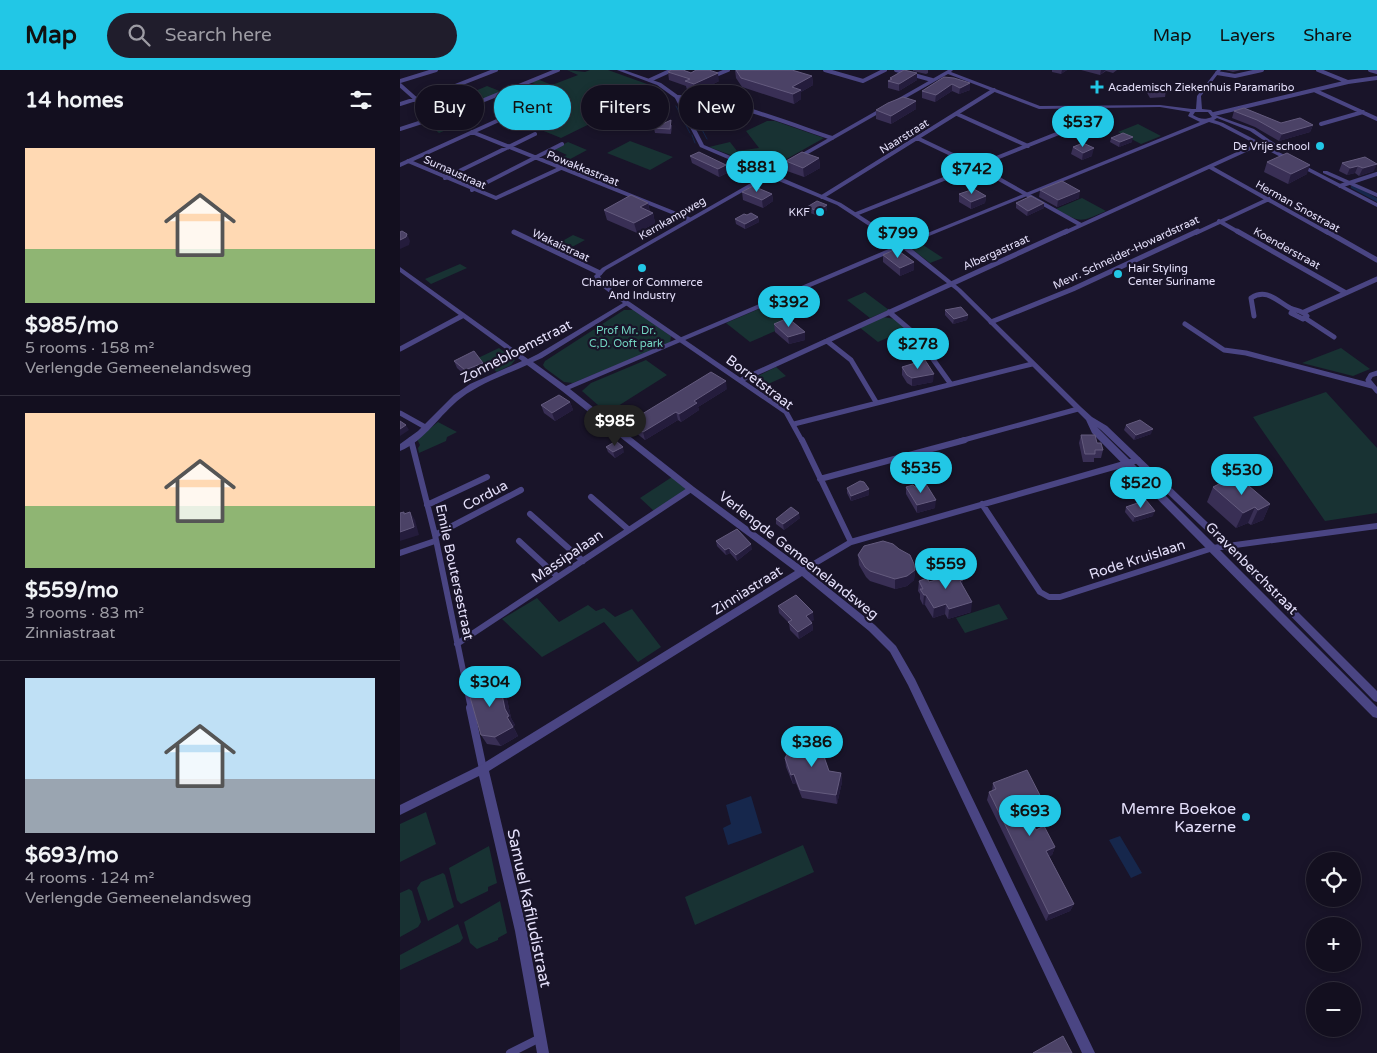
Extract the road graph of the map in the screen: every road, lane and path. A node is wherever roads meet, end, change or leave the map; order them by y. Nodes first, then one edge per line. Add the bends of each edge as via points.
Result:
1 (436, 70) edge
2 (496, 70) edge
3 (558, 70) edge
4 (619, 70) edge
5 (672, 70) edge
6 (699, 70) edge
7 (728, 70) edge
8 (825, 70) edge
9 (885, 70) edge
10 (896, 70) edge
11 (1262, 70) edge
12 (1318, 70) edge
13 (1370, 70) edge
14 (950, 71) edge
15 (1218, 72) edge
16 (1377, 72) edge
17 (1377, 78) edge
18 (650, 80) junction
19 (932, 80) junction
20 (1347, 81) junction
21 (400, 83) edge
22 (456, 85) edge
23 (994, 90) junction
24 (1316, 91) junction
25 (677, 97) junction
26 (415, 100) joint
27 (484, 100) edge
28 (1198, 102) junction
29 (400, 104) edge
30 (1085, 108) junction
31 (1199, 110) junction
32 (1207, 111) junction
33 (1363, 112) junction
34 (957, 114) junction
35 (1192, 115) junction
36 (1214, 115) junction
37 (1377, 119) edge
38 (1207, 120) junction
39 (494, 122) edge
40 (415, 123) edge
41 (1321, 124) dead end
42 (1190, 126) junction
43 (400, 128) edge
44 (472, 132) junction
45 (535, 134) dead end
46 (832, 138) junction
47 (917, 138) junction
48 (562, 144) dead end
49 (1260, 144) junction
50 (1028, 146) junction
51 (508, 147) junction
52 (535, 158) junction
53 (408, 161) junction
54 (400, 165) edge
55 (976, 166) junction
56 (1210, 167) junction
57 (561, 168) junction
58 (769, 174) junction
59 (1377, 174) edge
60 (445, 178) junction
61 (1351, 182) junction
62 (1340, 186) junction
63 (472, 190) junction
64 (1026, 194) junction
65 (1377, 195) edge
66 (822, 197) junction
67 (1269, 199) junction
68 (1377, 205) edge
69 (856, 214) junction
70 (689, 219) junction
71 (1219, 221) junction
72 (1081, 225) junction
73 (514, 232) dead end
74 (903, 246) junction
75 (1377, 260) edge
76 (400, 269) edge
77 (600, 273) junction
78 (1377, 279) edge
79 (951, 284) junction
80 (1346, 293) junction
81 (627, 303) junction
82 (1294, 310) junction
83 (889, 312) junction
84 (1304, 312) junction
85 (462, 316) junction
86 (1254, 316) dead end
87 (1305, 318) junction
88 (992, 322) junction
89 (1186, 324) dead end
90 (1334, 337) dead end
91 (681, 340) junction
92 (827, 341) junction
93 (400, 349) edge
94 (527, 362) junction
95 (1032, 364) junction
96 (1377, 373) edge
97 (741, 380) junction
98 (950, 383) junction
99 (1372, 386) junction
100 (564, 389) junction
101 (1377, 391) edge
102 (876, 402) junction
103 (1078, 409) junction
104 (400, 413) edge
105 (794, 424) junction
106 (427, 428) junction
107 (411, 440) junction
108 (400, 448) edge
109 (1133, 461) junction
110 (487, 477) dead end
111 (820, 479) junction
112 (691, 488) junction
113 (521, 490) dead end
114 (590, 497) dead end
115 (982, 504) junction
116 (427, 505) junction
117 (530, 514) dead end
118 (1377, 526) edge
119 (629, 530) junction
120 (435, 538) junction
121 (519, 541) dead end
122 (851, 542) junction
123 (1228, 546) junction
124 (1214, 548) junction
125 (400, 553) edge
126 (582, 562) junction
127 (802, 572) junction
128 (558, 578) junction
129 (457, 644) junction
130 (1377, 698) edge
131 (1377, 714) edge
132 (483, 769) junction
133 (400, 810) edge
134 (540, 1038) junction
135 (510, 1053) edge
136 (543, 1053) edge
137 (1088, 1053) edge

1 - 21 street
2 - 22 street
3 - 27 street
4 - 18 street
5 - 18 street
6 - 7 street via 716,74
8 - 9 street via 863,81
10 - 19 street
11 - 15 street via 1235,76
12 - 20 street
13 - 16 street
14 - 19 street, Kernkampweg
14 - 23 street
15 - 28 street
17 - 20 street
18 - 25 street via 666,87
19 - 46 street, Kernkampweg
20 - 24 street
21 - 26 street
23 - 30 street via 1039,108
23 - 34 street, Naarstraat
24 - 33 street
24 - 36 street
25 - 46 street via 697,97
25 - 58 street, Gravenberchstraat via 702,146
26 - 29 street
28 - 31 street
28 - 32 street
30 - 35 street via 1148,106
30 - 50 street via 1089,120
31 - 32 street
31 - 35 street
32 - 36 street
33 - 37 street
33 - 41 street
34 - 47 street, Naarstraat
34 - 50 street
35 - 38 street
35 - 42 street via 1194,122
36 - 38 street
36 - 61 street via 1252,130 1286,153
38 - 42 street
38 - 49 street
39 - 44 street
40 - 43 street
42 - 64 street
44 - 51 street, Powakkastraat
44 - 53 street
45 - 51 street
46 - 58 street, Kernkampweg
47 - 55 street
47 - 66 street, Naarstraat
48 - 52 street
49 - 56 street, Albergastraat
49 - 62 street
50 - 55 street
51 - 52 street, Powakkastraat
51 - 60 street
52 - 57 street, Powakkastraat
52 - 63 street
53 - 54 street
53 - 60 street, Surnaustraat
55 - 64 street
55 - 69 street
56 - 67 street, Herman Snostraat
56 - 72 street, Albergastraat
57 - 63 street, Surnaustraat via 496,198
57 - 70 street, Powakkastraat
58 - 66 street, Gravenberchstraat
58 - 70 street, Kernkampweg
59 - 61 street
60 - 63 street, Surnaustraat
61 - 62 street
61 - 65 street
62 - 68 street
64 - 72 street
64 - 74 street
66 - 69 street, Gravenberchstraat
67 - 71 street, Mevr. Schneider-Howardstraat
67 - 75 street, Herman Snostraat
69 - 74 street, Gravenberchstraat
70 - 77 street, Kernkampweg
71 - 80 street, Koenderstraat
71 - 88 street, Mevr. Schneider-Howardstraat via 1073,289
72 - 79 street, Albergastraat
73 - 77 street, Wakaistraat
74 - 79 street, Gravenberchstraat
74 - 91 street
76 - 85 street, Verlengde Gemeenelandsweg
77 - 81 street via 597,276 600,283
78 - 80 street
79 - 83 street, Albergastraat
79 - 88 street, Gravenberchstraat
80 - 84 street
81 - 91 street, Borretstraat
81 - 94 street, Zonnebloemstraat via 570,340
82 - 84 street
82 - 86 street via 1274,297 1260,294 1251,298
82 - 87 street via 1291,313 1294,316
83 - 92 street, Albergastraat
83 - 98 street via 915,334
84 - 87 street via 1307,314
85 - 93 street
85 - 94 street, Verlengde Gemeenelandsweg
87 - 90 street
88 - 95 street, Gravenberchstraat
89 - 99 street via 1224,350
91 - 97 street, Borretstraat
91 - 100 street
92 - 97 street, Albergastraat
92 - 102 street via 851,360
94 - 100 street, Verlengde Gemeenelandsweg
94 - 106 street, Zonnebloemstraat via 457,396
95 - 98 street
95 - 103 street, Gravenberchstraat
96 - 99 street via 1368,380
97 - 105 street, Borretstraat via 786,412
98 - 102 street
99 - 101 street
100 - 112 street, Verlengde Gemeenelandsweg
102 - 105 street
103 - 109 street, Gravenberchstraat via 1104,428
103 - 111 street
104 - 106 street
105 - 111 street, Borretstraat
106 - 107 street, Zonnebloemstraat
107 - 108 street, Zonnebloemstraat
107 - 116 street, Emile Boutersestraat
109 - 115 street, Zinniastraat
109 - 123 street, Gravenberchstraat
109 - 124 street, Gravenberchstraat
110 - 116 street
111 - 122 street, Borretstraat
112 - 119 street, Massipalaan
112 - 127 street, Verlengde Gemeenelandsweg
113 - 120 street, Cordua
114 - 119 street
115 - 122 street, Zinniastraat
115 - 124 street, Rode Kruislaan via 1040,592 1049,597 1060,597
116 - 120 street, Emile Boutersestraat
117 - 126 street
118 - 123 street, Rode Kruislaan
119 - 126 street, Massipalaan
120 - 125 street, Cordua
120 - 129 street, Emile Boutersestraat
121 - 128 street
122 - 127 street, Zinniastraat
123 - 124 street, Rode Kruislaan
123 - 130 street, Gravenberchstraat
124 - 131 street, Gravenberchstraat
126 - 128 street, Massipalaan
127 - 132 street, Zinniastraat
127 - 137 street, Verlengde Gemeenelandsweg via 872,628 902,663
128 - 129 street, Massipalaan
129 - 132 street, Emile Boutersestraat
132 - 133 street, Zinniastraat
132 - 134 street, Samuel Kafiludistraat via 521,931
134 - 135 street
134 - 136 street, Samuel Kafiludistraat

